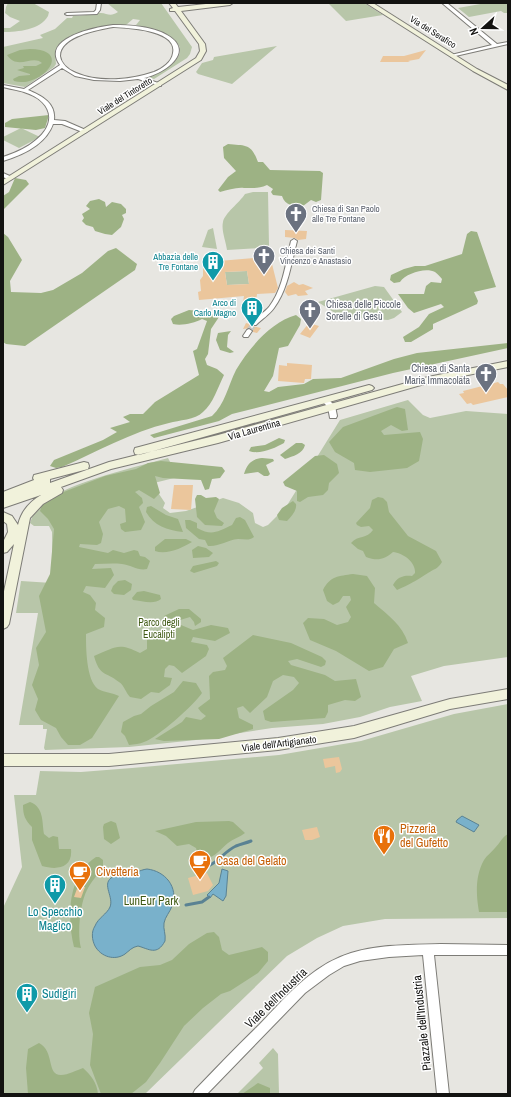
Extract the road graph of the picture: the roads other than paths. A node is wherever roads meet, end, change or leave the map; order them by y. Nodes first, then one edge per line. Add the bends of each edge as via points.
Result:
1 (99, 3) edge
2 (166, 3) edge
3 (185, 3) edge
4 (230, 3) edge
5 (370, 3) edge
6 (376, 3) edge
7 (444, 3) edge
8 (209, 4) edge
9 (174, 8) edge
10 (67, 14) dead end
11 (188, 17) junction
12 (508, 43) edge
13 (496, 46) junction
14 (456, 55) junction
15 (62, 66) junction
16 (139, 78) junction
17 (156, 84) junction
18 (508, 84) edge
19 (3, 86) edge
20 (508, 88) edge
21 (25, 90) junction
22 (53, 122) junction
23 (82, 130) junction
24 (3, 159) edge
25 (5, 177) edge
26 (294, 241) dead end
27 (254, 324) tunnel mouth
28 (508, 356) edge
29 (508, 364) edge
30 (330, 407) junction
31 (84, 466) junction
32 (109, 466) junction
33 (3, 487) edge
34 (3, 496) edge
35 (3, 504) edge
36 (3, 516) edge
37 (3, 549) edge
38 (3, 624) edge
39 (508, 694) edge
40 (3, 760) edge
41 (428, 950) junction
42 (508, 950) edge
43 (199, 1094) edge
44 (443, 1094) edge

1 - 10 street via 96,12
2 - 9 main road, Viale del Tintoretto
3 - 8 main road
4 - 8 main road
5 - 14 main road, Via del Serafico
6 - 14 main road, Via del Serafico
7 - 13 street
8 - 9 main road
8 - 11 main road
9 - 11 main road, Viale del Tintoretto
9 - 17 main road, Viale del Tintoretto via 195,43 197,51 190,61
11 - 17 main road, Viale del Tintoretto via 203,53 194,64
12 - 13 street
13 - 14 street
14 - 18 main road, Via del Serafico
14 - 20 main road, Via del Serafico via 488,78
15 - 16 street via 75,74 94,79
15 - 16 street via 58,56 61,46 73,37 91,30 117,26 138,27 159,32 170,39 176,51 172,61 160,70
15 - 21 street
16 - 17 street
17 - 23 main road, Viale del Tintoretto
19 - 21 street
21 - 22 street via 45,102 52,111
22 - 23 street via 62,122
22 - 24 street via 36,144
23 - 25 main road, Viale del Tintoretto
26 - 27 street via 280,294 271,309
28 - 30 main road, Via Laurentina via 437,371
29 - 30 main road, Via Laurentina via 433,379
30 - 31 main road, Via Laurentina via 229,427
30 - 32 main road, Via Laurentina via 218,439
31 - 33 main road
31 - 34 main road, Via Laurentina
32 - 35 main road, Via Laurentina
32 - 38 main road via 47,495 30,510 24,521
36 - 37 main road via 11,522 14,530 11,542
39 - 40 main road, Viale dell'Artigianato via 466,700 361,730 266,745 109,760
41 - 42 street, Viale dell'Industria
41 - 43 street, Viale dell'Industria via 368,954 342,962 322,973 301,989
41 - 44 street, Piazzale dell'Industria

